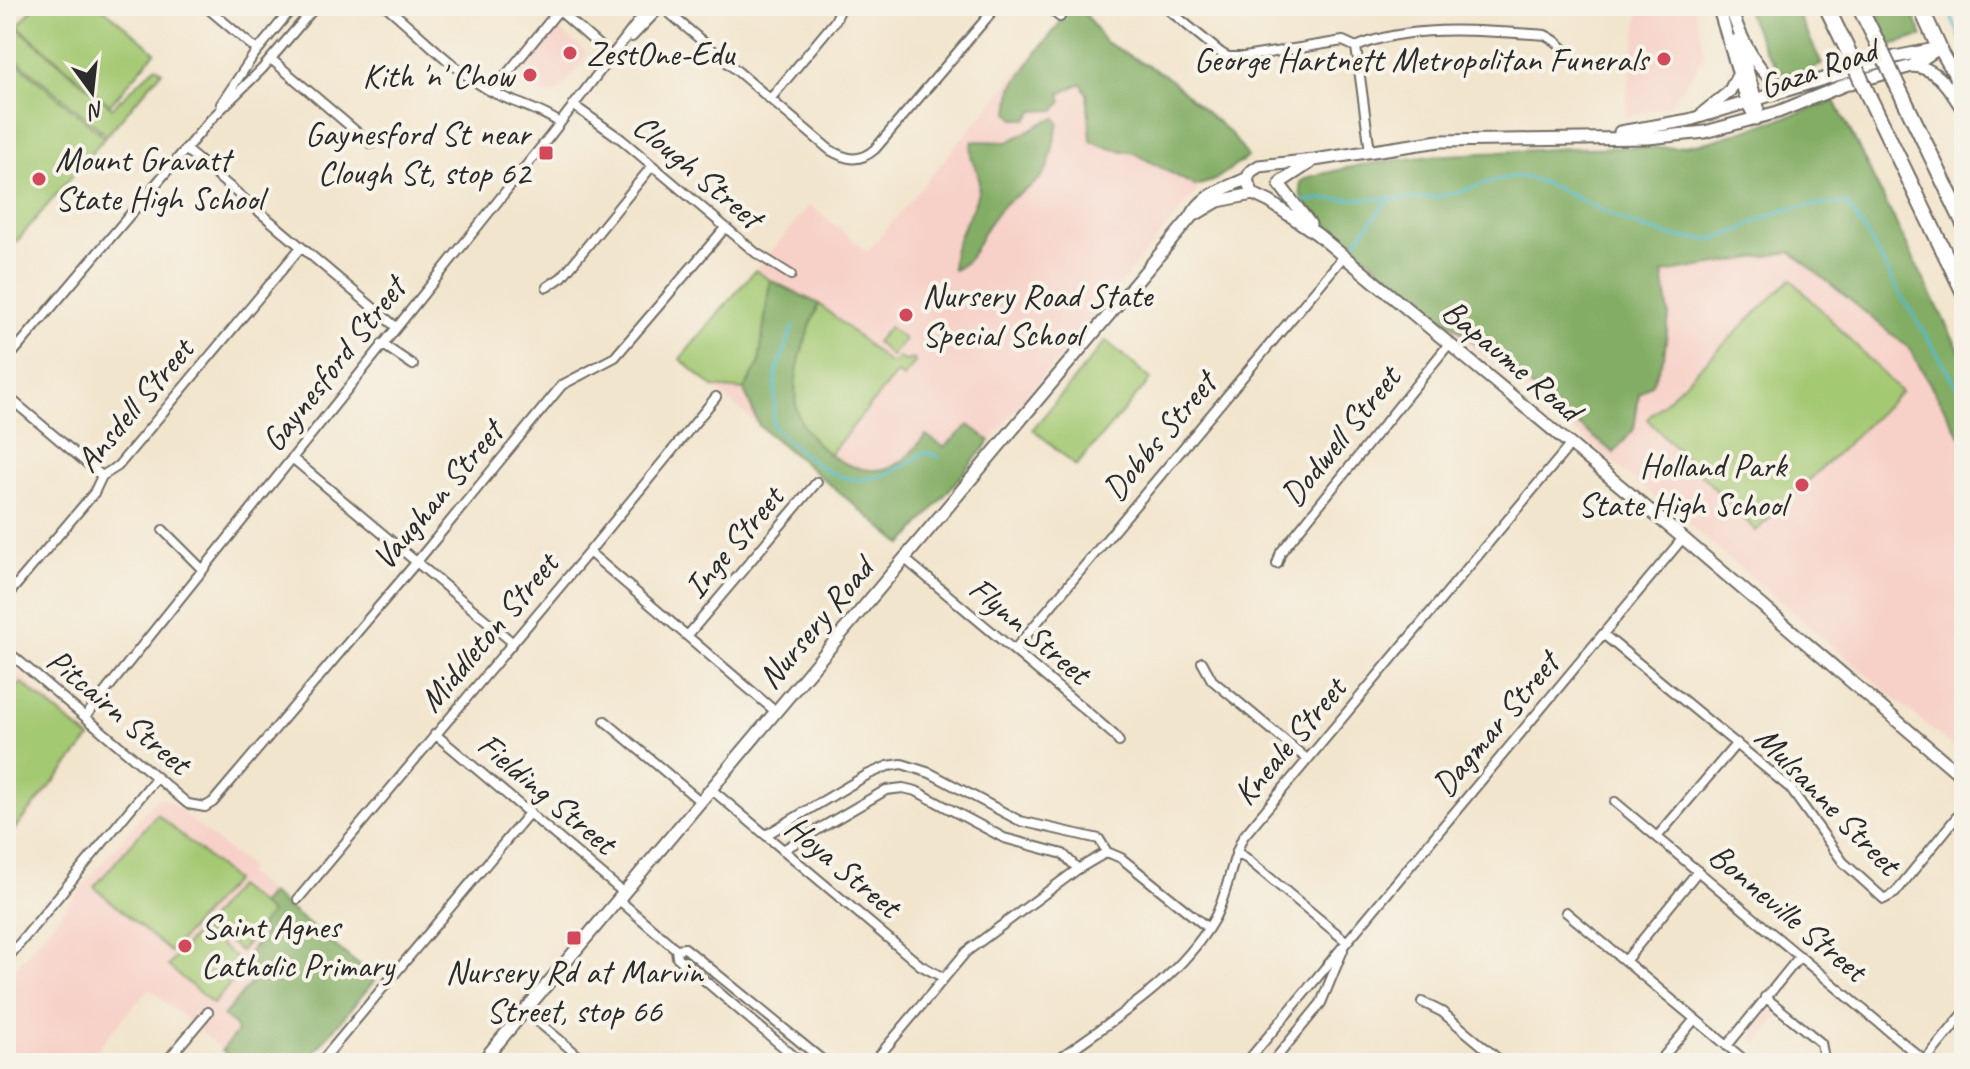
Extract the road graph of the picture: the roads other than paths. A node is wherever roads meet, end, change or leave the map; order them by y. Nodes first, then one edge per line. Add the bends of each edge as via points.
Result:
1 (205, 6) edge
2 (294, 6) edge
3 (316, 6) edge
4 (386, 6) edge
5 (650, 6) edge
6 (662, 6) edge
7 (842, 6) edge
8 (997, 6) edge
9 (1046, 6) edge
10 (1164, 6) edge
11 (1718, 6) edge
12 (1826, 6) edge
13 (1859, 6) edge
14 (1920, 6) edge
15 (556, 8) edge
16 (1731, 10) edge
17 (1060, 17) dead end
18 (623, 45) junction
19 (1356, 47) junction
20 (1939, 48) junction
21 (257, 50) junction
22 (612, 57) junction
23 (271, 59) junction
24 (1576, 66) dead end
25 (1912, 66) junction
26 (1739, 73) junction
27 (1798, 87) junction
28 (496, 94) junction
29 (771, 98) junction
30 (1752, 101) junction
31 (1964, 103) edge
32 (573, 105) junction
33 (1964, 111) edge
34 (212, 118) junction
35 (1757, 119) junction
36 (1689, 120) junction
37 (560, 123) junction
38 (1580, 137) junction
39 (371, 144) dead end
40 (185, 149) junction
41 (1370, 151) junction
42 (1314, 160) junction
43 (652, 166) junction
44 (1270, 166) junction
45 (1248, 178) junction
46 (1280, 184) junction
47 (1257, 196) junction
48 (1191, 217) junction
49 (1964, 224) edge
50 (725, 228) junction
51 (1317, 234) junction
52 (301, 247) junction
53 (1344, 256) junction
54 (791, 275) dead end
55 (547, 287) dead end
56 (1964, 293) edge
57 (396, 327) junction
58 (382, 344) junction
59 (1449, 344) junction
60 (6, 361) edge
61 (413, 365) dead end
62 (6, 395) edge
63 (716, 397) dead end
64 (1571, 444) junction
65 (292, 458) junction
66 (102, 476) junction
67 (817, 482) dead end
68 (163, 530) dead end
69 (1683, 538) junction
70 (589, 552) junction
71 (905, 559) junction
72 (417, 562) junction
73 (1277, 564) dead end
74 (203, 570) junction
75 (6, 597) edge
76 (1603, 634) junction
77 (688, 635) junction
78 (512, 642) junction
79 (6, 650) edge
80 (1014, 650) junction
81 (1202, 662) dead end
82 (776, 712) junction
83 (85, 717) junction
84 (605, 721) dead end
85 (435, 734) junction
86 (1119, 742) dead end
87 (1737, 743) junction
88 (1307, 759) junction
89 (156, 778) junction
90 (1964, 778) edge
91 (711, 789) junction
92 (701, 802) junction
93 (1615, 802) dead end
94 (201, 808) joint
95 (1964, 808) edge
96 (530, 812) junction
97 (766, 835) junction
98 (1657, 837) junction
99 (783, 850) junction
100 (1107, 852) junction
101 (1236, 852) junction
102 (1078, 869) junction
103 (1698, 871) junction
104 (622, 896) junction
105 (298, 899) dead end
106 (1566, 912) dead end
107 (1208, 928) junction
108 (1347, 942) junction
109 (676, 949) junction
110 (1800, 956) junction
111 (6, 960) edge
112 (1626, 960) junction
113 (944, 978) junction
114 (1765, 997) junction
115 (1422, 1002) dead end
116 (524, 1010) junction
117 (208, 1012) dead end
118 (1964, 1013) edge
119 (1695, 1019) junction
120 (1727, 1046) junction
121 (1926, 1062) edge
122 (165, 1063) edge
123 (320, 1063) edge
124 (481, 1063) edge
125 (587, 1063) edge
126 (802, 1063) edge
127 (826, 1063) edge
128 (873, 1063) edge
129 (1053, 1063) edge
130 (1246, 1063) edge
131 (1272, 1063) edge
132 (1503, 1063) edge
133 (1658, 1063) edge
134 (1748, 1063) edge
135 (1817, 1063) edge

1 - 21 street
2 - 21 street
3 - 23 street
4 - 28 street
5 - 18 street, Gaynesford Street
6 - 18 street, Gaynesford Street
6 - 29 street
7 - 29 street
8 - 29 street via 866,157 845,159 830,150
9 - 17 street
10 - 19 street via 1228,57 1343,41
11 - 26 main road
12 - 56 highway, bridge
13 - 49 highway, bridge
14 - 20 highway
15 - 22 street
15 - 28 street
16 - 27 main road via 1771,80 1782,87
16 - 30 main road
18 - 22 street, Gaynesford Street
19 - 24 street via 1375,38 1473,29 1545,35 1567,51
19 - 41 street
20 - 25 main road, Gaza Road
20 - 27 main road, Gaza Road
20 - 31 main road
21 - 34 street
22 - 32 street, Gaynesford Street
23 - 34 street
23 - 39 street
25 - 33 main road via 1937,75
25 - 35 main road, Gaza Road
26 - 30 main road
26 - 36 main road via 1722,100
27 - 30 main road, Gaza Road
28 - 37 street
30 - 35 main road
30 - 36 main road, Gaza Road
32 - 37 street, Gaynesford Street
32 - 43 street, Clough Street
34 - 40 street
35 - 38 main road, Gaza Road via 1681,136
36 - 38 main road, Gaza Road
37 - 57 street, Gaynesford Street
38 - 41 main road, Gaza Road via 1456,139
40 - 52 street
40 - 60 street
41 - 42 main road, Gaza Road
42 - 44 main road, Gaza Road
42 - 46 main road, Gaza Road
43 - 50 street, Clough Street
43 - 55 street via 562,277
44 - 45 main road via 1254,168
44 - 46 main road via 1278,172
45 - 47 main road via 1249,189
45 - 48 main road, Nursery Road via 1203,199
46 - 47 main road via 1271,197
46 - 51 main road, Bapaume Road
47 - 48 main road, Nursery Road via 1218,201
47 - 51 main road, Bapaume Road
48 - 71 main road, Nursery Road
50 - 54 street, Clough Street
50 - 72 street, Vaughan Street via 615,357 562,385
51 - 53 main road, Bapaume Road
52 - 57 street
52 - 66 street, Ansdell Street via 118,466
53 - 59 main road, Bapaume Road
53 - 80 street, Dobbs Street
57 - 58 street, Gaynesford Street
58 - 61 street
58 - 65 street, Gaynesford Street
59 - 64 main road, Bapaume Road
59 - 73 street, Dodwell Street via 1281,552
62 - 66 street
63 - 70 street, Middleton Street
64 - 69 main road, Bapaume Road
64 - 88 street, Kneale Street
65 - 72 street
65 - 74 street, Gaynesford Street
66 - 75 street, Ansdell Street via 94,493
67 - 77 street, Inge Street
68 - 74 street
69 - 76 street, Dagmar Street
69 - 90 main road, Bapaume Road
70 - 77 street
70 - 78 street, Middleton Street
71 - 80 street, Flynn Street
71 - 82 main road, Nursery Road
72 - 78 street
72 - 94 street, Vaughan Street via 213,802
74 - 83 street, Gaynesford Street
76 - 87 street, Mulsanne Street
76 - 108 street, Dagmar Street
77 - 82 street
78 - 85 street, Middleton Street
79 - 83 street, Pitcairn Street
80 - 86 street, Flynn Street
81 - 88 street via 1212,680
82 - 91 main road, Nursery Road
83 - 89 street, Pitcairn Street
84 - 92 street
85 - 96 street, Fielding Street
85 - 105 street, Middleton Street
87 - 95 street, Mulsanne Street via 1793,791 1843,862 1884,899 1895,893
87 - 98 street
88 - 101 street, Kneale Street
89 - 94 street, Pitcairn Street
89 - 111 street
91 - 92 main road, Nursery Road
91 - 97 street, Hoya Street
92 - 104 main road, Nursery Road
93 - 98 street, Bonneville Street
96 - 104 street, Fielding Street
96 - 123 street
97 - 99 street, Hoya Street
97 - 100 street via 867,775 899,764 926,771 1020,821 1097,838
98 - 103 street, Bonneville Street
99 - 102 street via 886,790 903,788 1004,838 1063,854
99 - 113 street, Hoya Street via 920,965
100 - 102 street
100 - 107 street
101 - 107 street, Kneale Street
101 - 108 street
102 - 113 street via 966,952
103 - 110 street, Bonneville Street
103 - 112 street
104 - 109 street, Fielding Street
104 - 116 main road, Nursery Road
106 - 112 street
107 - 129 street, Kneale Street via 1161,984
108 - 130 street, Dagmar Street
108 - 131 street, Dagmar Street via 1321,1003
109 - 126 street via 677,957
109 - 127 street via 685,948
110 - 114 street
110 - 121 street, Bonneville Street
112 - 119 street
113 - 128 street
114 - 120 street
114 - 135 street via 1821,1043 1823,1055
115 - 132 street
116 - 124 main road, Nursery Road
116 - 125 street
117 - 122 street
118 - 121 street
119 - 120 street
119 - 133 street
120 - 134 street

